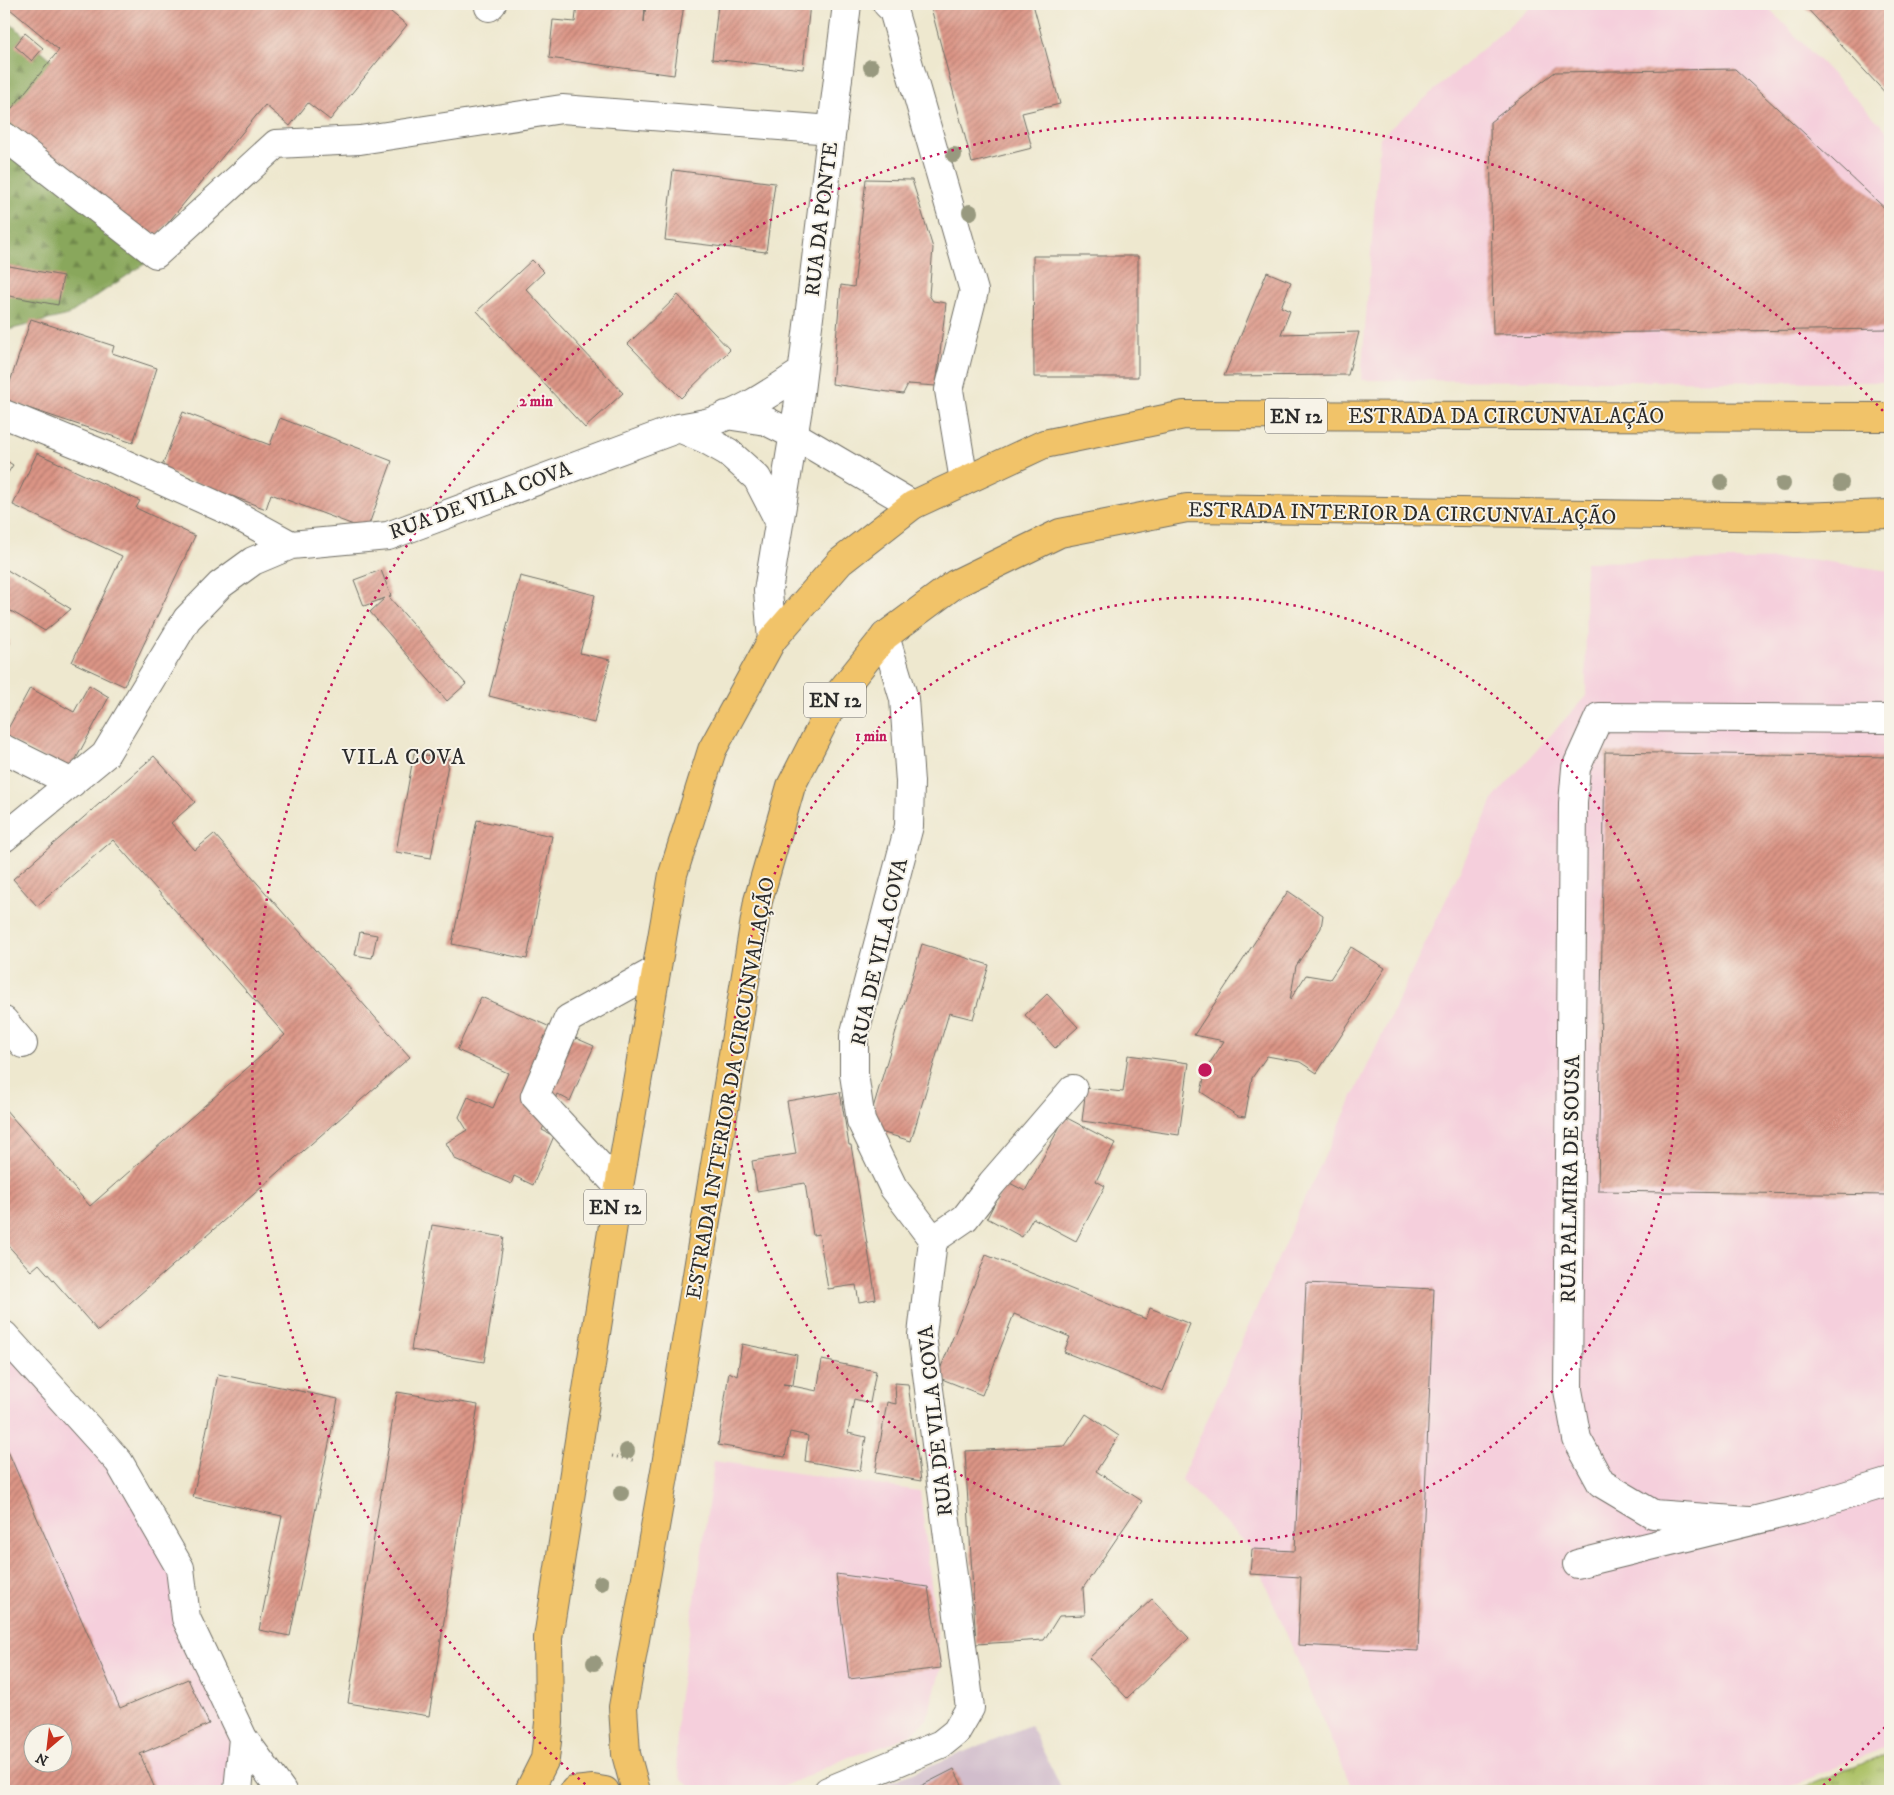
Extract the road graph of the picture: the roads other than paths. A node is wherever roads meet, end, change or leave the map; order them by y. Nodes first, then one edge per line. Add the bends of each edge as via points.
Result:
1 (846, 4) edge
2 (887, 4) edge
3 (832, 130) junction
4 (4, 136) edge
5 (802, 372) junction
6 (4, 414) edge
7 (726, 415) junction
8 (1890, 417) edge
9 (679, 428) junction
10 (794, 435) junction
11 (964, 481) junction
12 (913, 505) junction
13 (1890, 514) edge
14 (779, 521) junction
15 (291, 545) junction
16 (885, 636) junction
17 (772, 640) junction
18 (1890, 719) edge
19 (4, 749) edge
20 (72, 783) junction
21 (4, 838) edge
22 (655, 971) junction
23 (4, 1021) edge
24 (23, 1044) dead end
25 (1072, 1089) dead end
26 (619, 1186) junction
27 (933, 1240) junction
28 (4, 1335) edge
29 (1890, 1482) edge
30 (1748, 1521) junction
31 (1577, 1564) dead end
32 (243, 1738) junction
33 (238, 1791) edge
34 (282, 1791) edge
35 (529, 1791) edge
36 (574, 1791) edge
37 (605, 1791) edge
38 (636, 1791) edge
39 (828, 1791) edge

1 - 3 street, RUA DA PONTE
2 - 11 street via 893,10 974,291 949,390
3 - 4 street via 562,109 360,140 276,144 156,254
3 - 5 street, RUA DA PONTE
5 - 7 street, RUA DE VILA COVA via 767,396
5 - 10 street, RUA DA PONTE
6 - 15 street via 218,506
7 - 9 street, RUA DE VILA COVA
7 - 10 street, RUA DE VILA COVA via 766,422
8 - 11 main road, ESTRADA DA CIRCUNVALAÇÃO / EN 12 via 1184,415 1044,444
9 - 14 street via 728,452 757,478
9 - 15 street, RUA DE VILA COVA via 388,536
10 - 12 street
10 - 14 street, RUA DA PONTE
11 - 12 main road, ESTRADA DA CIRCUNVALAÇÃO / EN 12
12 - 17 main road, ESTRADA DA CIRCUNVALAÇÃO / EN 12 via 840,562
13 - 16 main road, ESTRADA INTERIOR DA CIRCUNVALAÇÃO / EN 12 via 1797,517 1187,508 1060,533 955,584
14 - 17 street, RUA DA PONTE via 768,590
15 - 20 street, RUA DE VILA COVA via 253,561 220,586 187,619 105,755
16 - 27 street, RUA DE VILA COVA via 904,699 910,826 854,1036 854,1074 861,1120 893,1187
16 - 38 main road, ESTRADA INTERIOR DA CIRCUNVALAÇÃO / EN 12 via 837,696 791,786 758,901 623,1707 626,1754
17 - 22 main road, EN 12 via 712,750 673,874
18 - 30 street, RUA PALMIRA DE SOUSA via 1599,717 1576,768 1568,1390 1577,1439 1601,1483 1653,1514
19 - 20 street
20 - 21 street, RUA DE VILA COVA
22 - 26 main road, EN 12
22 - 26 street via 568,1019 535,1096
23 - 24 street
25 - 27 street via 965,1218
26 - 35 main road, EN 12 via 548,1638 549,1723 546,1750
27 - 39 street, RUA DE VILA COVA via 922,1335 970,1708 956,1732 941,1744
28 - 32 street via 119,1462 180,1568 186,1618
29 - 30 street
30 - 31 street
32 - 33 street
32 - 34 street
36 - 37 main road via 592,1788

